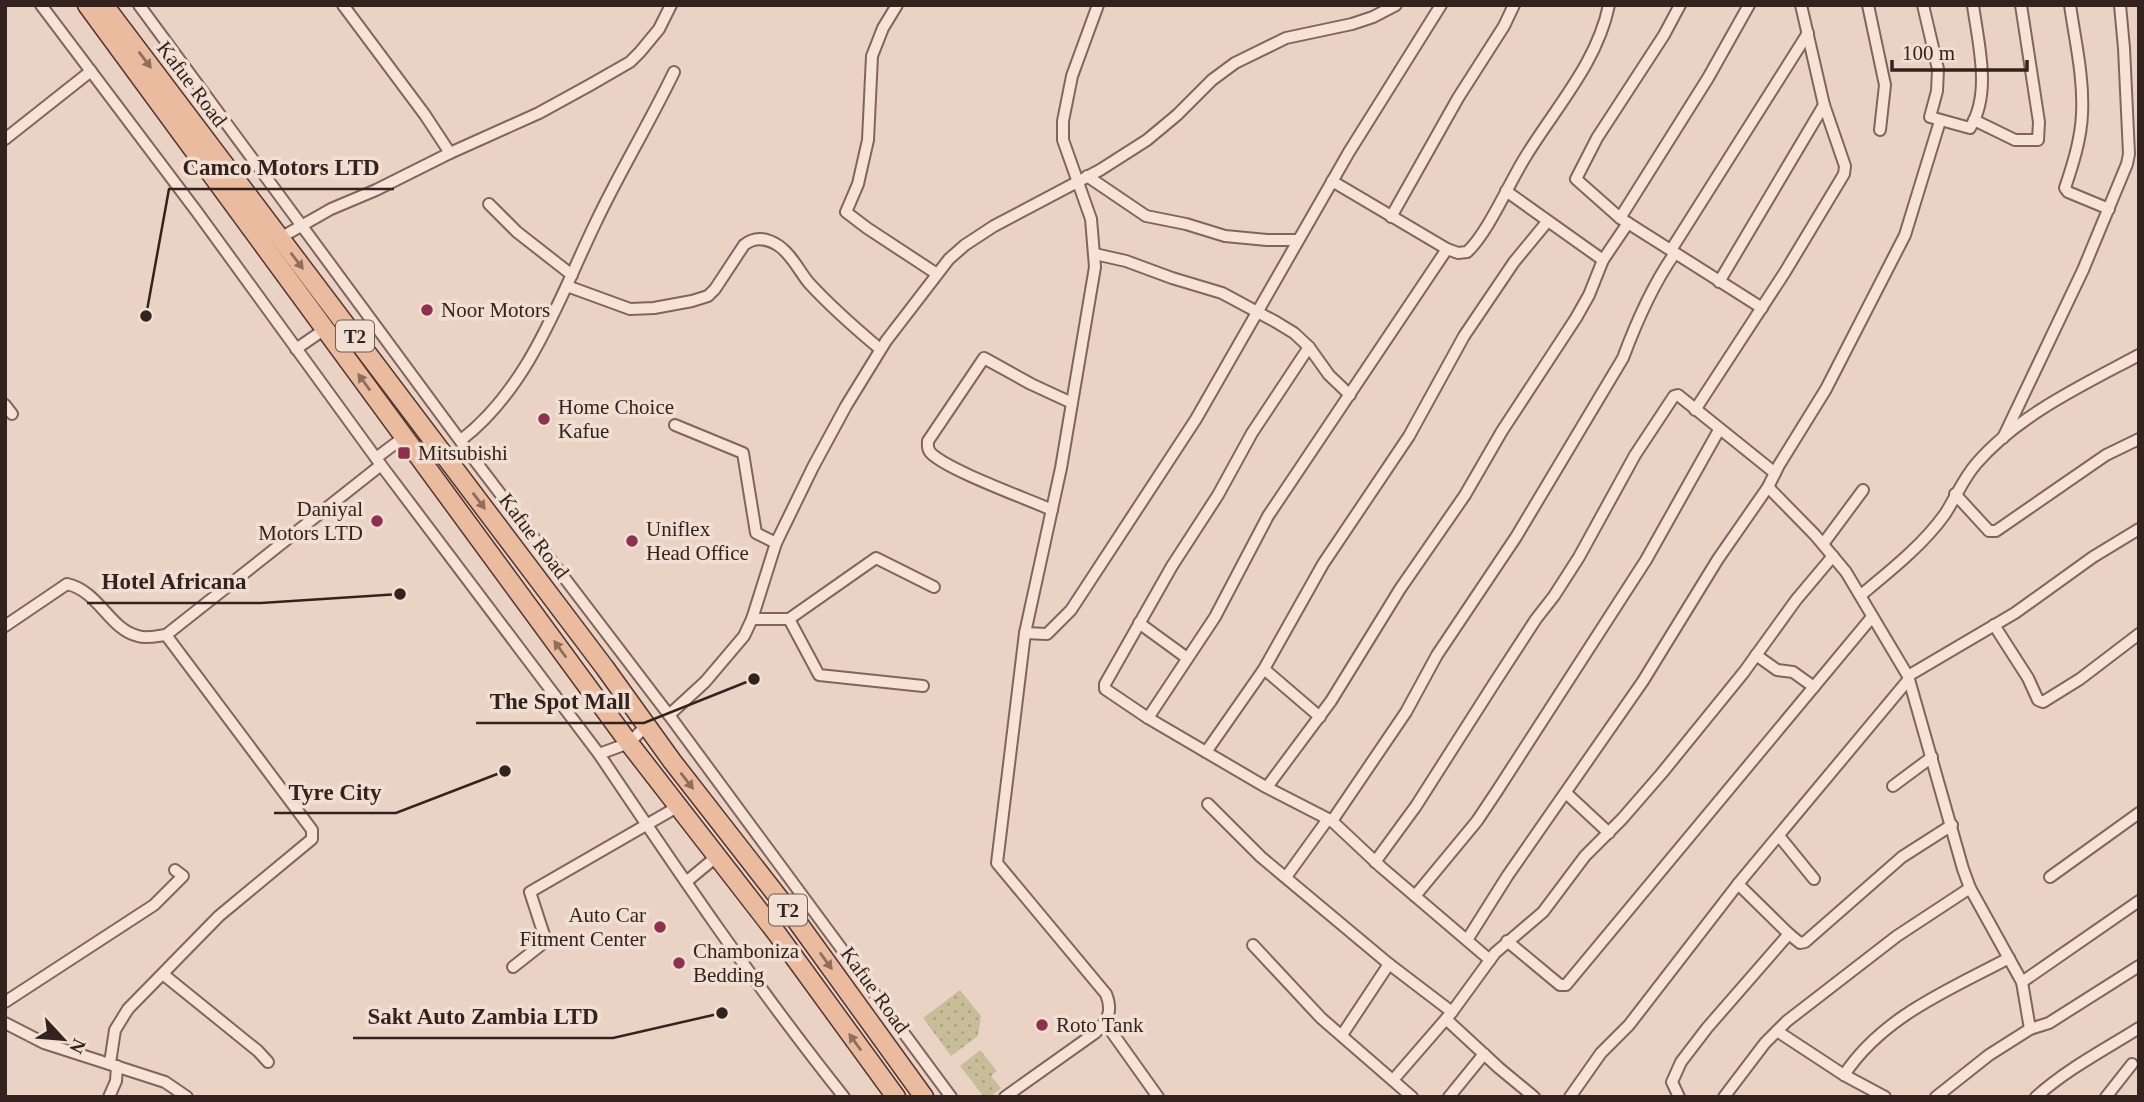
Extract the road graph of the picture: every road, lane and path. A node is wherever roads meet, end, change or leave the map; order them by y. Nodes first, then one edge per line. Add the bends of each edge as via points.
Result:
1 (41, 5) edge
2 (87, 5) edge
3 (104, 5) edge
4 (139, 5) edge
5 (343, 5) edge
6 (671, 5) edge
7 (897, 5) edge
8 (1098, 5) edge
9 (1396, 5) edge
10 (1441, 5) edge
11 (1514, 5) edge
12 (1609, 5) edge
13 (1680, 5) edge
14 (1749, 5) edge
15 (1801, 5) edge
16 (1868, 5) edge
17 (1923, 5) edge
18 (1973, 5) edge
19 (2021, 5) edge
20 (2070, 5) edge
21 (2120, 5) edge
22 (1808, 33) junction
23 (91, 71) junction
24 (674, 72) dead end
25 (1824, 105) junction
26 (1975, 120) junction
27 (1940, 121) junction
28 (1880, 130) dead end
29 (5, 139) edge
30 (450, 153) junction
31 (1081, 179) junction
32 (1332, 181) junction
33 (1506, 191) junction
34 (489, 204) dead end
35 (2109, 209) junction
36 (1391, 217) junction
37 (1624, 220) junction
38 (1547, 222) junction
39 (300, 225) junction
40 (280, 238) junction
41 (1298, 240) junction
42 (1447, 248) junction
43 (1673, 251) junction
44 (1095, 254) junction
45 (1603, 260) junction
46 (937, 274) junction
47 (572, 275) junction
48 (1719, 282) junction
49 (567, 286) junction
50 (1762, 308) junction
51 (1258, 312) junction
52 (325, 329) junction
53 (1308, 348) junction
54 (296, 349) junction
55 (880, 349) junction
56 (2139, 355) edge
57 (1350, 395) junction
58 (1072, 403) junction
59 (1695, 410) junction
60 (675, 425) dead end
61 (1719, 430) junction
62 (404, 437) junction
63 (2003, 438) junction
64 (2139, 439) edge
65 (461, 440) junction
66 (474, 458) junction
67 (378, 462) junction
68 (456, 470) junction
69 (1775, 473) junction
70 (1768, 487) junction
71 (1863, 490) dead end
72 (1955, 494) junction
73 (1052, 510) junction
74 (2139, 529) edge
75 (776, 542) junction
76 (1823, 544) junction
77 (1833, 556) junction
78 (934, 587) dead end
79 (1861, 595) junction
80 (1872, 617) junction
81 (752, 620) junction
82 (789, 620) junction
83 (1139, 623) junction
84 (1994, 625) junction
85 (5, 626) edge
86 (1025, 634) junction
87 (2139, 634) edge
88 (166, 635) junction
89 (1756, 655) junction
90 (1187, 658) junction
91 (1264, 669) junction
92 (1908, 678) junction
93 (923, 686) dead end
94 (1814, 687) junction
95 (669, 715) junction
96 (1320, 717) junction
97 (1148, 718) junction
98 (646, 726) junction
99 (629, 743) junction
100 (1206, 752) junction
101 (599, 754) junction
102 (1932, 757) junction
103 (1893, 786) dead end
104 (1266, 787) junction
105 (1566, 793) junction
106 (1208, 804) dead end
107 (678, 806) junction
108 (2139, 813) edge
109 (1330, 820) junction
110 (647, 825) junction
111 (1952, 825) junction
112 (1609, 833) junction
113 (1779, 836) junction
114 (716, 857) junction
115 (1375, 862) junction
116 (175, 870) dead end
117 (1286, 877) junction
118 (2050, 877) dead end
119 (1814, 879) dead end
120 (686, 882) junction
121 (1738, 884) junction
122 (1970, 888) junction
123 (1415, 896) junction
124 (2139, 901) edge
125 (1789, 934) junction
126 (1467, 940) junction
127 (1507, 942) junction
128 (1253, 945) dead end
129 (2009, 958) junction
130 (1490, 960) junction
131 (1389, 964) junction
132 (2139, 966) edge
133 (513, 967) dead end
134 (164, 975) junction
135 (2022, 982) junction
136 (5, 1002) edge
137 (1449, 1015) junction
138 (5, 1023) edge
139 (1106, 1024) junction
140 (2139, 1028) edge
141 (2030, 1029) junction
142 (1777, 1031) junction
143 (1342, 1035) junction
144 (1484, 1054) junction
145 (268, 1062) dead end
146 (2132, 1064) dead end
147 (113, 1065) junction
148 (1844, 1075) junction
149 (1393, 1080) junction
150 (109, 1097) edge
151 (187, 1097) edge
152 (844, 1097) edge
153 (896, 1097) edge
154 (924, 1097) edge
155 (951, 1097) edge
156 (1005, 1097) edge
157 (1158, 1097) edge
158 (1412, 1097) edge
159 (1449, 1097) edge
160 (1534, 1097) edge
161 (1570, 1097) edge
162 (1679, 1097) edge
163 (1724, 1097) edge
164 (1885, 1097) edge
165 (1936, 1097) edge
166 (2036, 1097) edge
167 (2106, 1097) edge

1 - 23 street
2 - 52 main road, Kafue Road / T2
3 -> 40 main road, Kafue Road / T2
4 - 39 street
5 - 30 street
6 - 30 street via 659,29 630,61 539,113
7 - 46 street via 872,56 868,140 846,212
8 - 31 street via 1072,76 1063,121 1063,140
9 - 31 street via 1352,24 1286,38 1235,63 1147,140
10 - 32 street
11 - 36 street
12 - 33 street via 1576,81
13 - 37 street via 1575,176
14 - 37 street
15 - 22 street
16 - 28 street via 1885,85
17 - 27 street via 1938,69 1930,117
18 - 26 street via 1981,67
19 - 26 street via 2038,140 2015,140
20 - 35 street via 2082,114 2065,188
21 - 35 street via 2129,154
22 - 25 street
22 - 43 street
23 - 29 street
23 - 54 street
24 - 47 street
25 - 48 street
25 - 50 street via 1843,157 1844,174
26 - 27 street via 1970,128
27 - 69 street via 1900,247 1826,389
30 - 39 street
31 - 41 street via 1146,216 1226,236
31 - 44 street
31 - 46 street via 965,244
32 - 36 street
32 - 41 street
33 - 38 street
33 - 42 street via 1471,248 1463,254
34 - 47 street
35 - 63 street
36 - 42 street
37 - 43 street
37 - 45 street
38 - 45 street
38 - 91 street via 1457,347 1409,436 1323,564
39 - 40 street
39 - 65 street
40 -> 68 main road, Kafue Road / T2
41 - 51 street
42 - 57 street
43 - 48 street
43 - 109 street via 1623,358 1536,504 1406,712
44 - 51 street via 1222,293
44 - 58 street
45 - 96 street via 1576,318
46 - 55 street
47 - 49 street
48 - 50 street
49 - 55 street via 630,309 692,301 715,289 744,245 766,240 788,253 846,321
49 - 65 street via 520,375 479,427
50 - 59 street
51 - 53 street via 1294,333
51 - 86 street via 1196,419 1071,610 1047,634
52 - 54 street
62 -> 52 main road, Kafue Road / T2
53 - 57 street
53 - 83 street
54 - 67 street
55 - 75 street
56 - 63 street via 2030,417
57 - 90 street via 1259,530 1220,608
58 - 73 street
58 - 73 street via 984,358 928,441 930,452 939,459
59 - 61 street
59 - 115 street via 1674,396 1560,586
60 - 75 street via 743,453 756,533
61 - 69 street
61 - 123 street via 1646,560 1497,791
62 - 67 street
99 -> 62 main road, Kafue Road / T2
63 - 72 street via 1975,464
64 - 72 street via 2106,455 1996,531 1989,531
65 - 66 street
66 - 68 street
66 - 95 street
67 - 88 street
67 - 101 street
68 -> 98 main road, Kafue Road / T2
69 - 70 street
70 - 76 street
70 - 105 street
71 - 76 street
72 - 79 street via 1945,514 1920,542
73 - 86 street
74 - 84 street
75 - 81 street
76 - 77 street
77 - 79 street
77 - 89 street
78 - 82 street via 876,558
79 - 80 street
80 - 92 street
80 - 94 street
81 - 82 street
81 - 95 street via 705,682
82 - 93 street via 819,675
83 - 90 street
83 - 97 street via 1105,689
84 - 87 street via 2043,702
84 - 92 street
85 - 88 street via 67,584 81,587 125,631 139,637
86 - 139 street via 997,863 1106,994 1110,1004
88 - 134 street via 312,830 312,839 219,916
89 - 94 street
89 - 112 street
90 - 97 street
91 - 96 street
91 - 100 street
92 - 102 street
92 - 113 street
94 - 127 street via 1566,985 1560,985
95 - 155 street
96 - 104 street
97 - 100 street
98 - 99 street
98 -> 154 main road, Kafue Road / T2 via 796,920
99 - 101 street
99 - 107 main road, Kafue Road / T2
100 - 104 street
101 - 110 street
102 - 103 street
102 - 111 street
104 - 109 street
105 - 112 street
105 - 126 street
106 - 117 street
107 - 110 street
107 - 114 main road, Kafue Road / T2
108 - 118 street
109 - 115 street
109 - 117 street
110 - 120 street
110 - 133 street via 530,892 546,941
111 - 122 street
111 - 125 street via 1902,857 1805,942
112 - 127 street via 1585,856 1543,912
113 - 119 street
113 - 121 street
114 - 120 street
153 -> 114 main road, Kafue Road / T2
115 - 123 street
116 - 136 street via 183,876 154,905
117 - 131 street
120 - 152 street
121 - 125 street
121 - 161 street
122 - 129 street
122 - 142 street via 1897,936
123 - 126 street
124 - 135 street
125 - 162 street via 1681,1062 1672,1082
126 - 130 street
127 - 130 street
128 - 143 street
129 - 135 street
129 - 148 street via 1900,1018 1868,1044
130 - 137 street
131 - 137 street
131 - 143 street
132 - 141 street via 2049,1023
134 - 145 street
134 - 147 street via 128,1009 116,1030 110,1053
135 - 141 street
137 - 144 street
137 - 149 street
138 - 147 street via 44,1043
139 - 156 street
139 - 157 street
140 - 166 street
141 - 165 street
142 - 148 street
142 - 163 street
143 - 149 street
144 - 159 street
144 - 160 street
146 - 167 street
147 - 150 street via 116,1081
147 - 151 street via 165,1082
148 - 164 street
149 - 158 street

